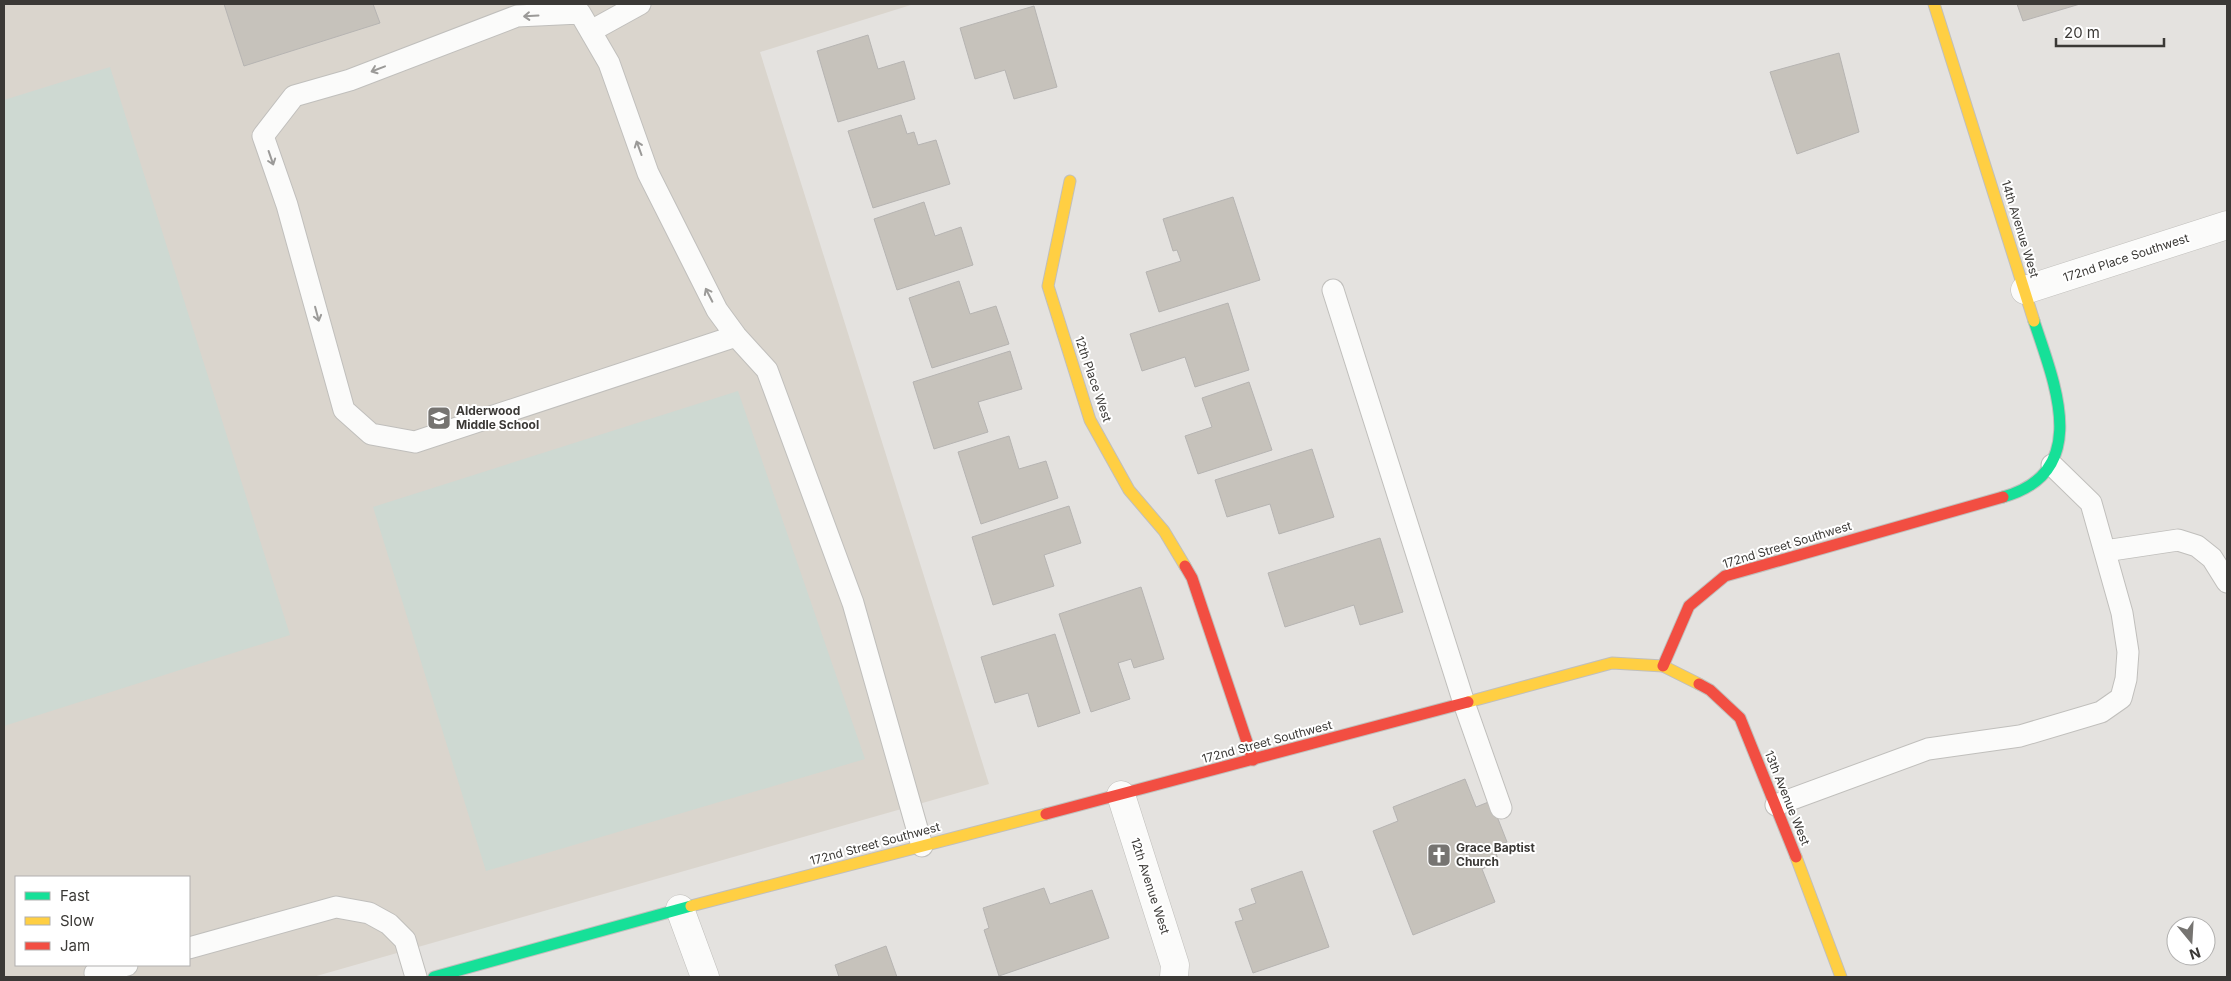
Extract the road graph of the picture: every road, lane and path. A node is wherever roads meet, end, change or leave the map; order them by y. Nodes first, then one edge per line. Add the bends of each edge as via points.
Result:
1 (640, 4) edge
2 (1934, 4) edge
3 (591, 31) junction
4 (1070, 181) dead end
5 (2227, 225) edge
6 (1333, 290) dead end
7 (2024, 290) junction
8 (736, 336) junction
9 (2052, 466) junction
10 (2105, 551) junction
11 (2227, 582) edge
12 (1662, 666) junction
13 (1464, 703) junction
14 (1253, 760) junction
15 (1121, 795) junction
16 (1776, 805) junction
17 (1501, 808) dead end
18 (922, 846) junction
19 (680, 909) junction
20 (190, 948) edge
21 (123, 966) edge
22 (95, 974) dead end
23 (416, 977) edge
24 (434, 977) edge
25 (705, 977) edge
26 (1174, 977) edge
27 (1841, 977) edge

1 - 3 lane
2 - 7 street, 14th Avenue West
8 -> 3 lane via 717,310 648,173 609,63
3 -> 8 lane via 580,13 516,16 350,80 294,96 263,136 287,205 344,410 371,434 415,442
4 - 14 street, 12th Place West via 1048,286 1090,420 1129,490 1164,531 1192,578
5 - 7 street, 172nd Place Southwest
6 - 13 lane
7 - 9 street, 14th Avenue West via 2057,392 2057,445
8 - 18 lane via 768,370 828,531 853,603
9 - 10 lane via 2091,502
9 - 12 street, 172nd Street Southwest via 2033,483 2008,496 1725,576 1688,606
10 - 11 lane via 2178,540 2197,546 2212,558
10 - 16 lane via 2122,613 2128,652 2121,698 2101,712 2020,736 1928,749
12 - 13 street, 172nd Street Southwest via 1612,663
12 - 16 street, 13th Avenue West via 1710,690 1740,718
13 - 14 street, 172nd Street Southwest
13 - 17 lane
14 - 15 street, 172nd Street Southwest
15 - 18 street, 172nd Street Southwest
15 - 26 street, 12th Avenue West via 1175,965
16 - 27 street, 13th Avenue West
18 - 19 street, 172nd Street Southwest
19 - 24 street, 172nd Street Southwest
19 - 25 street
20 - 23 lane via 336,907 369,914 389,924 405,940
21 - 22 lane

